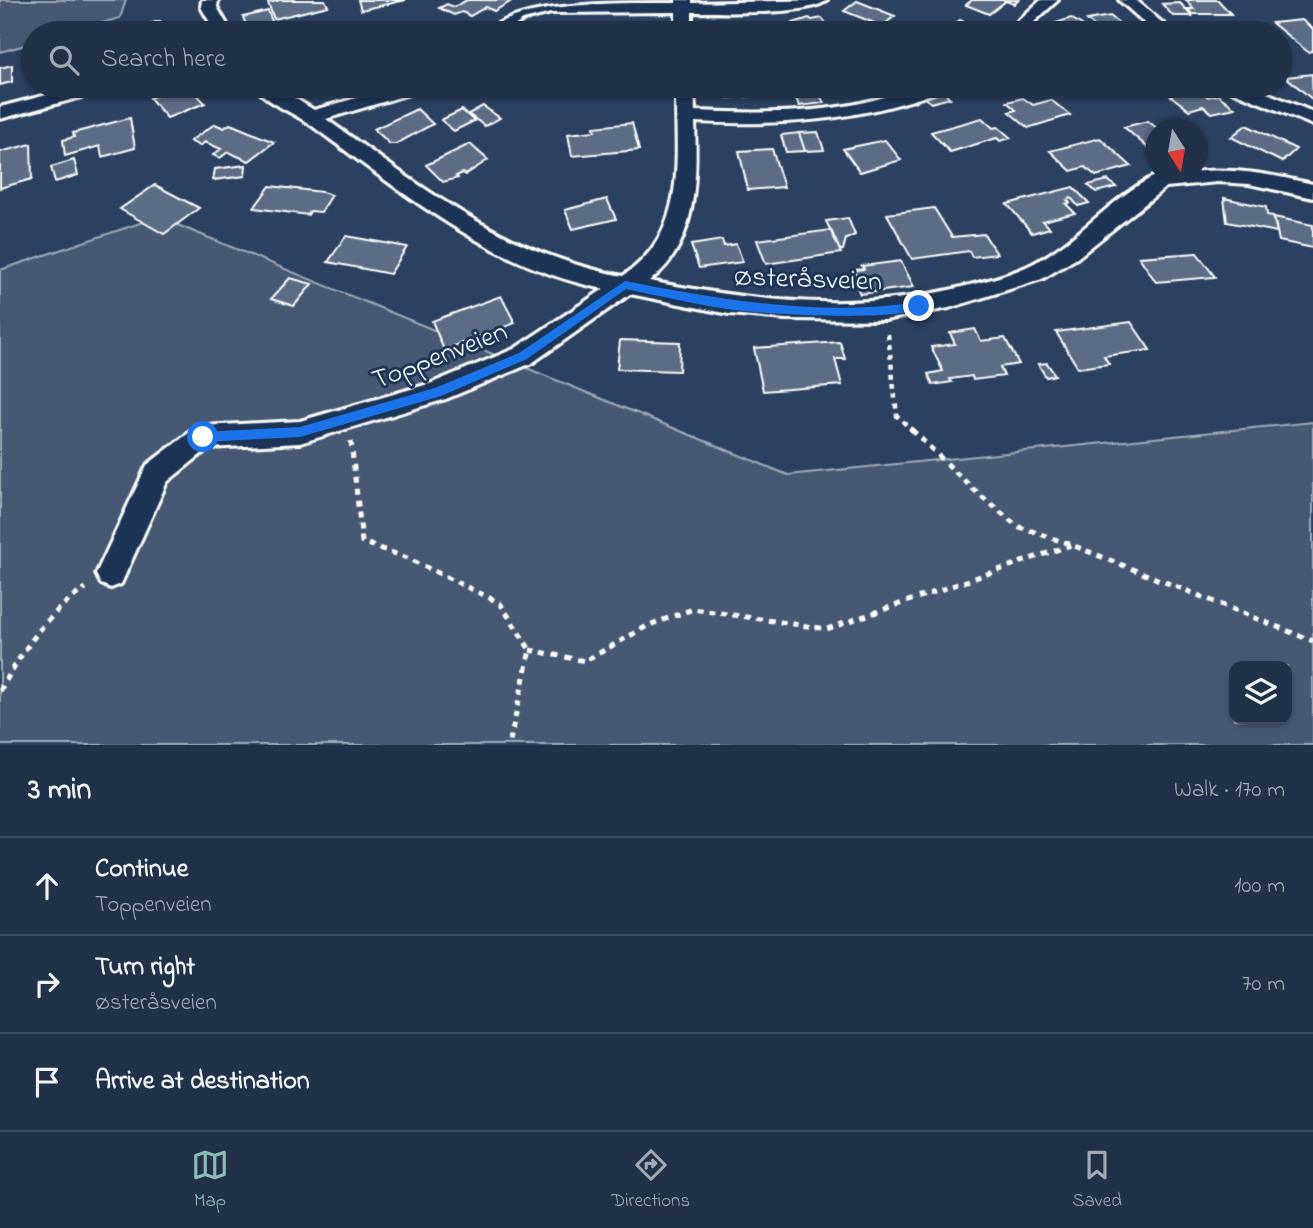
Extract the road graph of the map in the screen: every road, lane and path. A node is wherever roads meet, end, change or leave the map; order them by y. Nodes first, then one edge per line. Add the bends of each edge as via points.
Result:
1 (210, 0) edge
2 (819, 0) edge
3 (1051, 0) edge
4 (1127, 0) edge
5 (684, 4) edge
6 (217, 21) edge
7 (511, 21) edge
8 (1027, 21) edge
9 (1152, 21) edge
10 (56, 98) edge
11 (281, 98) edge
12 (376, 98) edge
13 (685, 98) edge
14 (901, 98) edge
15 (1263, 98) edge
16 (0, 113) edge
17 (686, 116) junction
18 (312, 117) junction
19 (1313, 119) edge
20 (1313, 191) edge
21 (625, 285) junction
22 (885, 311) junction
23 (349, 418) junction
24 (1072, 545) junction
25 (111, 574) dead end
26 (67, 599) dead end
27 (1313, 641) edge
28 (530, 650) junction
29 (0, 691) edge
30 (509, 745) edge

1 - 6 street
2 - 5 street via 778,7
3 - 8 street
4 - 9 street
5 - 7 street via 550,8
10 - 16 street
11 - 18 street, Østeråsveien
12 - 18 street
13 - 17 street, Toppenveien
14 - 17 street via 813,117
15 - 19 street
17 - 21 street, Toppenveien via 687,174 672,237 650,269
18 - 21 street, Østeråsveien via 442,211 491,239 566,272
20 - 22 street, Østeråsveien via 1249,177 1161,181 1069,252 1034,273 949,299
21 - 22 street, Østeråsveien via 729,305
21 - 23 street, Toppenveien via 523,356 437,393
22 - 24 path via 897,416 1017,526
23 - 25 street, Toppenveien via 300,432 203,437 157,474
23 - 28 path via 362,542 407,558 500,603
24 - 27 path
24 - 28 path via 827,629 693,609 649,625 585,661
26 - 29 path via 27,643
28 - 30 path

